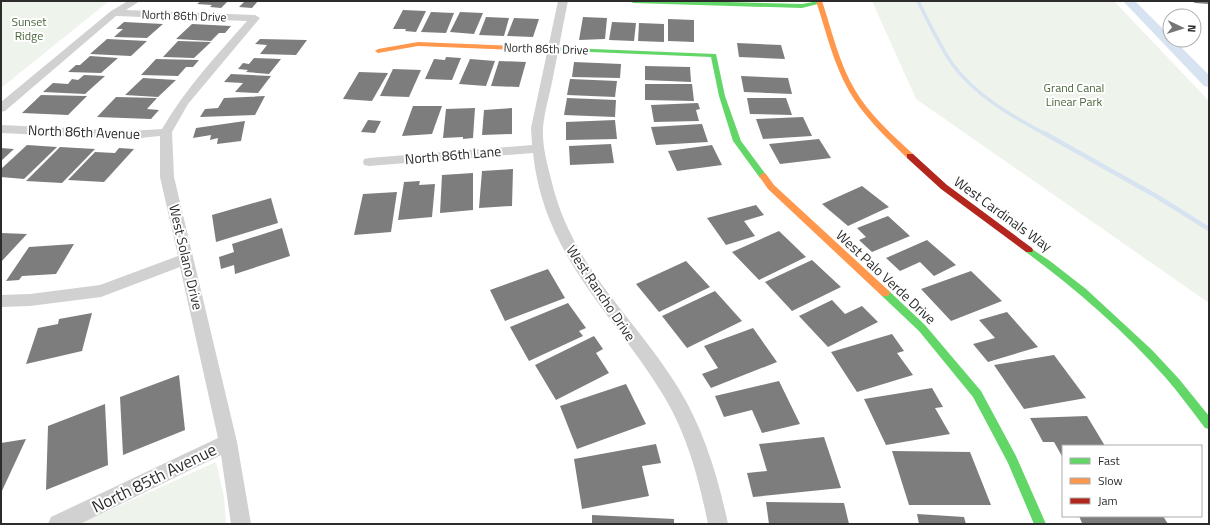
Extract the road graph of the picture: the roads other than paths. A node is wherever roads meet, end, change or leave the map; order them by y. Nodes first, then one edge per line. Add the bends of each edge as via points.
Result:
1 (123, 1) edge
2 (135, 1) edge
3 (563, 1) edge
4 (633, 1) edge
5 (817, 2) edge
6 (114, 13) junction
7 (553, 50) junction
8 (378, 51) dead end
9 (714, 55) joint
10 (1, 108) edge
11 (1, 129) edge
12 (166, 132) junction
13 (537, 149) junction
14 (369, 162) dead end
15 (186, 259) junction
16 (1, 301) edge
17 (1209, 424) edge
18 (228, 442) junction
19 (58, 524) edge
20 (241, 524) edge
21 (718, 524) edge
22 (1040, 524) edge

1 - 6 street
2 - 6 street
3 - 7 street, West Rancho Drive
4 - 5 street via 802,6
5 - 17 street, West Cardinals Way via 846,79 860,104 883,131 944,188 1096,303 1165,370
6 - 10 street
6 - 12 street, North 86th Drive via 255,18 183,103
7 - 8 street, North 86th Drive via 418,44
7 - 9 street, North 86th Drive
7 - 13 street, West Rancho Drive via 537,128
9 - 22 street, West Palo Verde Drive via 722,96 737,141 771,187 922,328 977,394 1012,460
11 - 12 street, North 86th Avenue via 130,135
12 - 15 street, West Solano Drive via 167,177
13 - 14 street, North 86th Lane
13 - 21 street, West Rancho Drive via 549,197 566,241 602,299 662,378 682,411 699,451
15 - 16 street via 101,291
15 - 18 street, West Solano Drive
18 - 19 street, North 85th Avenue
18 - 20 street, West Solano Drive

